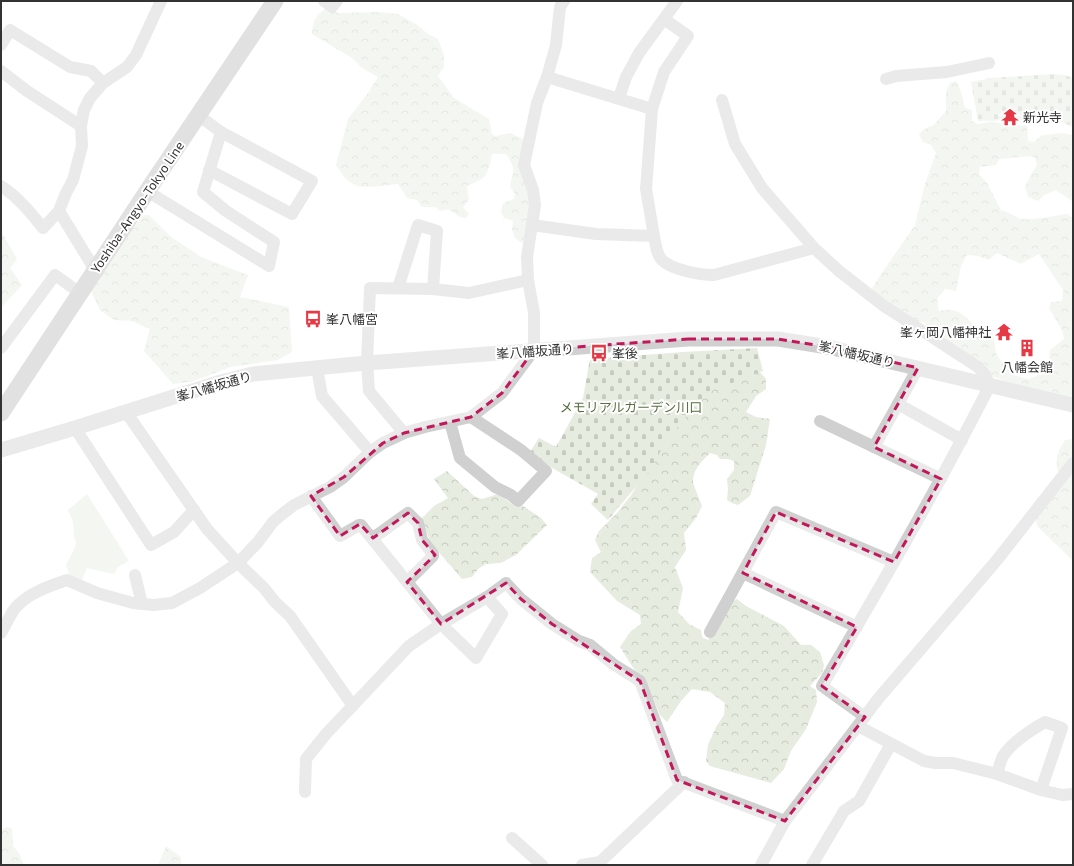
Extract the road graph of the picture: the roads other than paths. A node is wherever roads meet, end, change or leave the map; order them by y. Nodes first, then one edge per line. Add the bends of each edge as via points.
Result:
1 (161, 1) edge
2 (275, 1) edge
3 (324, 1) edge
4 (337, 1) edge
5 (564, 1) edge
6 (677, 1) edge
7 (664, 19) junction
8 (1, 45) edge
9 (989, 63) dead end
10 (1, 71) edge
11 (547, 78) junction
12 (886, 78) dead end
13 (103, 83) junction
14 (619, 98) junction
15 (722, 100) dead end
16 (652, 109) junction
17 (198, 115) junction
18 (81, 126) junction
19 (221, 132) junction
20 (210, 170) junction
21 (1, 186) edge
22 (147, 191) junction
23 (59, 211) junction
24 (532, 225) junction
25 (654, 236) junction
26 (814, 248) junction
27 (95, 270) junction
28 (528, 280) junction
29 (398, 288) junction
30 (433, 289) junction
31 (80, 293) junction
32 (1, 348) edge
33 (534, 350) junction
34 (367, 363) junction
35 (317, 368) junction
36 (918, 368) junction
37 (990, 385) junction
38 (4, 402) edge
39 (898, 404) junction
40 (1073, 405) edge
41 (126, 412) junction
42 (471, 417) junction
43 (820, 421) dead end
44 (450, 422) junction
45 (75, 428) junction
46 (404, 433) junction
47 (962, 440) junction
48 (874, 447) junction
49 (1, 450) edge
50 (370, 452) junction
51 (1073, 463) edge
52 (941, 479) junction
53 (311, 496) junction
54 (194, 510) junction
55 (373, 538) junction
56 (894, 562) junction
57 (238, 563) junction
58 (743, 573) junction
59 (135, 575) dead end
60 (407, 582) junction
61 (487, 597) junction
62 (142, 604) junction
63 (441, 624) junction
64 (857, 627) junction
65 (710, 632) dead end
66 (1, 633) edge
67 (353, 706) junction
68 (861, 721) junction
69 (892, 744) junction
70 (997, 774) junction
71 (684, 782) junction
72 (1041, 790) junction
73 (305, 792) dead end
74 (1073, 794) edge
75 (785, 821) junction
76 (512, 838) dead end
77 (542, 865) edge
78 (582, 865) edge
79 (761, 865) edge
80 (812, 865) edge

1 - 13 street via 136,55 127,67
2 - 17 main road, Yoshiba-Angyo-Tokyo Line
3 - 4 street via 332,7
5 - 11 street via 560,7 556,45
6 - 7 street
7 - 14 street via 639,53 626,77
7 - 16 street via 688,36 664,72
8 - 13 street via 10,30 70,67 91,71
9 - 12 street via 947,72
10 - 18 street
11 - 14 street
11 - 24 street via 537,103 524,165 533,190 535,205
13 - 18 street via 90,98 84,110
14 - 16 street
15 - 26 street via 735,144 762,188
16 - 25 street via 646,189
17 - 19 street
17 - 22 main road, Yoshiba-Angyo-Tokyo Line
18 - 23 street via 80,159 74,180
19 - 20 street
19 - 20 street via 312,181 292,214
20 - 22 street via 203,192 226,211 274,242 269,266
21 - 23 street via 24,204 43,228
22 - 27 main road, Yoshiba-Angyo-Tokyo Line
23 - 27 street
24 - 25 street via 596,234
24 - 28 street via 527,257
25 - 26 street via 662,260 672,266 702,275 714,275
26 - 37 street via 884,306 978,367
27 - 31 main road, Yoshiba-Angyo-Tokyo Line
28 - 30 street via 469,293
28 - 33 street via 534,313
29 - 30 street
29 - 30 street via 418,225 437,231
29 - 34 street via 370,288
31 - 32 street via 54,276
31 - 38 main road, Yoshiba-Angyo-Tokyo Line
33 - 34 street, 峯八幡坂通り
33 - 36 street, 峯八幡坂通り via 688,339 778,340 828,347
33 - 42 street via 502,393
34 - 35 street, 峯八幡坂通り
34 - 46 street via 369,391
35 - 41 street, 峯八幡坂通り via 235,378
35 - 50 street via 322,396
36 - 37 street, 峯八幡坂通り
36 - 39 street
37 - 40 street, 峯八幡坂通り
37 - 47 street
39 - 47 street
39 - 48 street
41 - 45 street, 峯八幡坂通り
41 - 54 street
42 - 44 street
42 - 44 street via 521,450 546,471 518,501 495,487 460,458
43 - 48 street
44 - 46 street
45 - 49 street, 峯八幡坂通り
45 - 54 street via 151,545 174,532
46 - 50 street
47 - 52 street
48 - 52 street
50 - 53 street via 344,477
51 - 68 street via 997,560
52 - 56 street
53 - 55 street via 340,536 361,525
53 - 57 street via 294,505 273,522
54 - 57 street via 207,529
55 - 60 street
55 - 60 street via 408,513 418,523 422,540 434,554
56 - 58 street via 776,512
56 - 64 street
57 - 62 street via 172,603 153,606
57 - 67 street via 290,616
58 - 64 street
58 - 65 street
59 - 62 street
60 - 63 street
61 - 63 street
61 - 63 street via 502,614 476,658
61 - 71 street via 506,583 552,624 590,645 640,681 677,780
62 - 66 street via 97,593 67,580 51,585 25,599 14,610
63 - 67 street via 409,646
64 - 68 street via 822,686
67 - 73 street via 306,759
68 - 69 street
68 - 75 street
69 - 70 street via 924,761 952,763
69 - 80 street via 858,801 844,811
70 - 72 street
70 - 72 street via 1008,750 1027,732 1044,722 1062,728
71 - 75 street
71 - 78 street via 600,862
72 - 74 street via 1062,795
75 - 79 street
76 - 77 street

